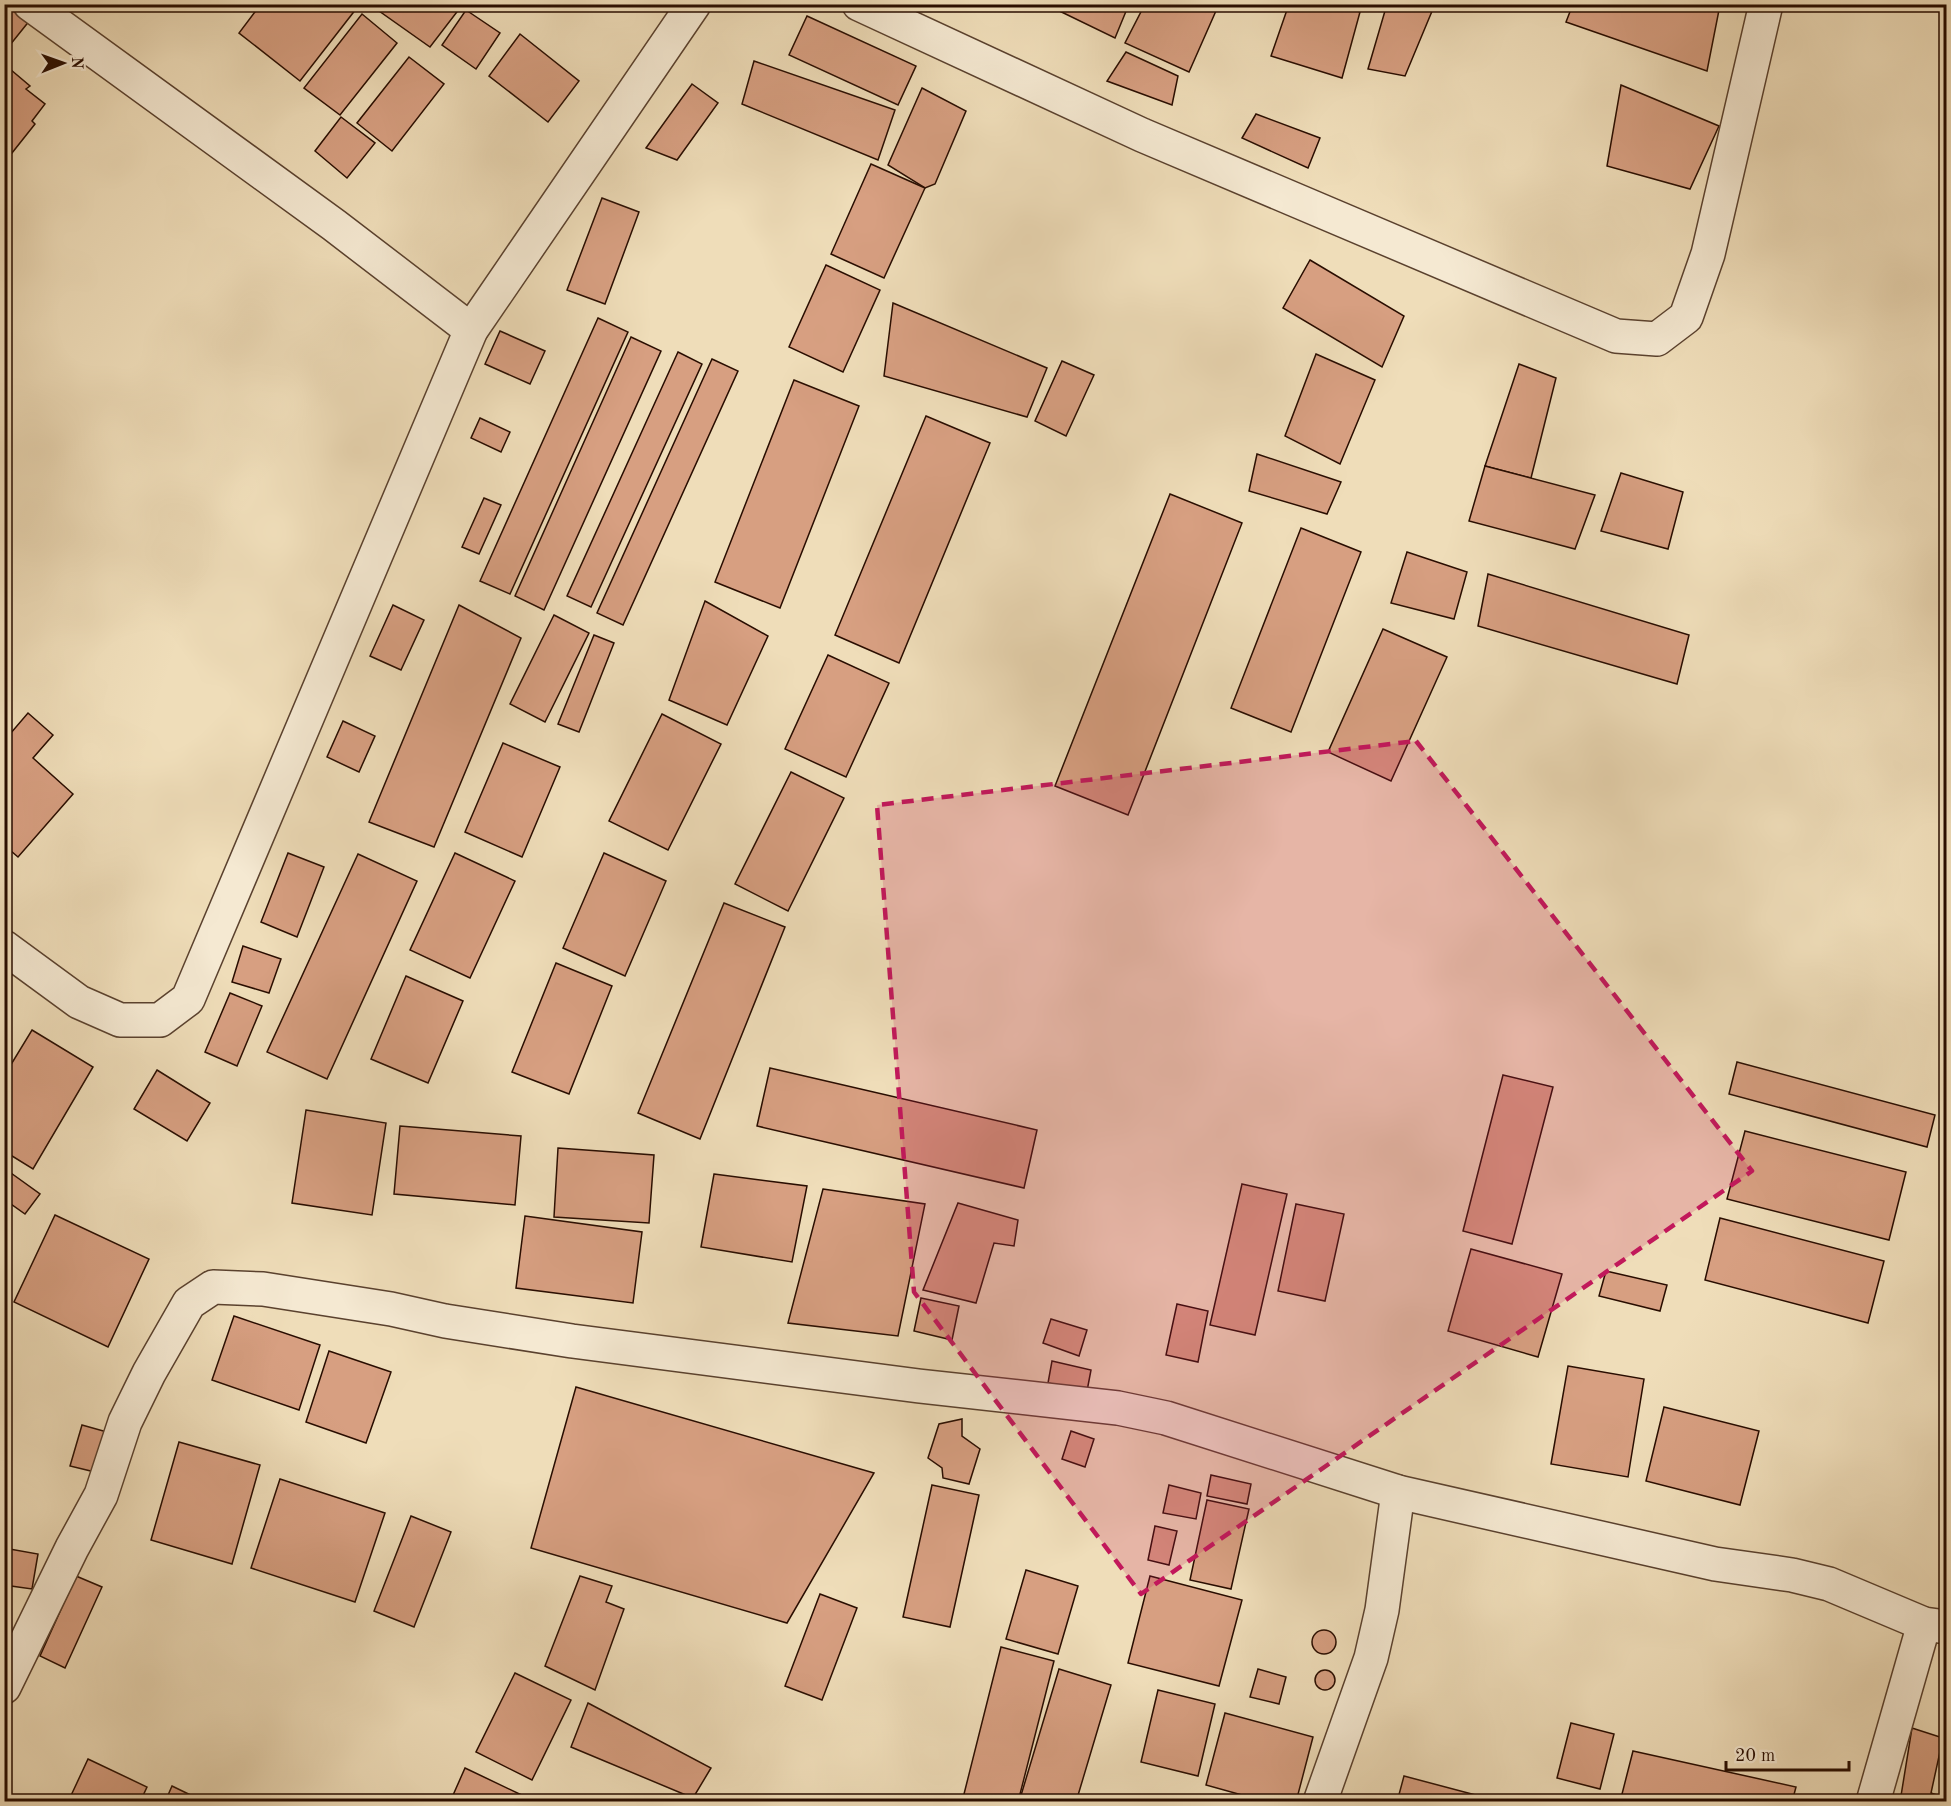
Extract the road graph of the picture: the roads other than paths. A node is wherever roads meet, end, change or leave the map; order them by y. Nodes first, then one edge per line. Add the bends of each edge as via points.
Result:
1 (30, 4) edge
2 (694, 4) edge
3 (859, 4) edge
4 (1767, 4) edge
5 (471, 330) junction
6 (4, 947) edge
7 (1398, 1492) junction
8 (1935, 1626) edge
9 (4, 1687) edge
10 (1320, 1802) edge
11 (1873, 1802) edge

1 - 5 street
2 - 5 street
3 - 4 street via 1142,135 1616,336 1657,339 1686,317 1708,254
5 - 6 street via 188,999 160,1020 120,1020 79,1002
7 - 8 street via 1715,1564 1829,1584
7 - 9 street via 1166,1418 1118,1408 572,1341 263,1289 213,1287 189,1304 149,1373 126,1422 101,1495
7 - 10 street via 1382,1610 1371,1658
8 - 11 street

